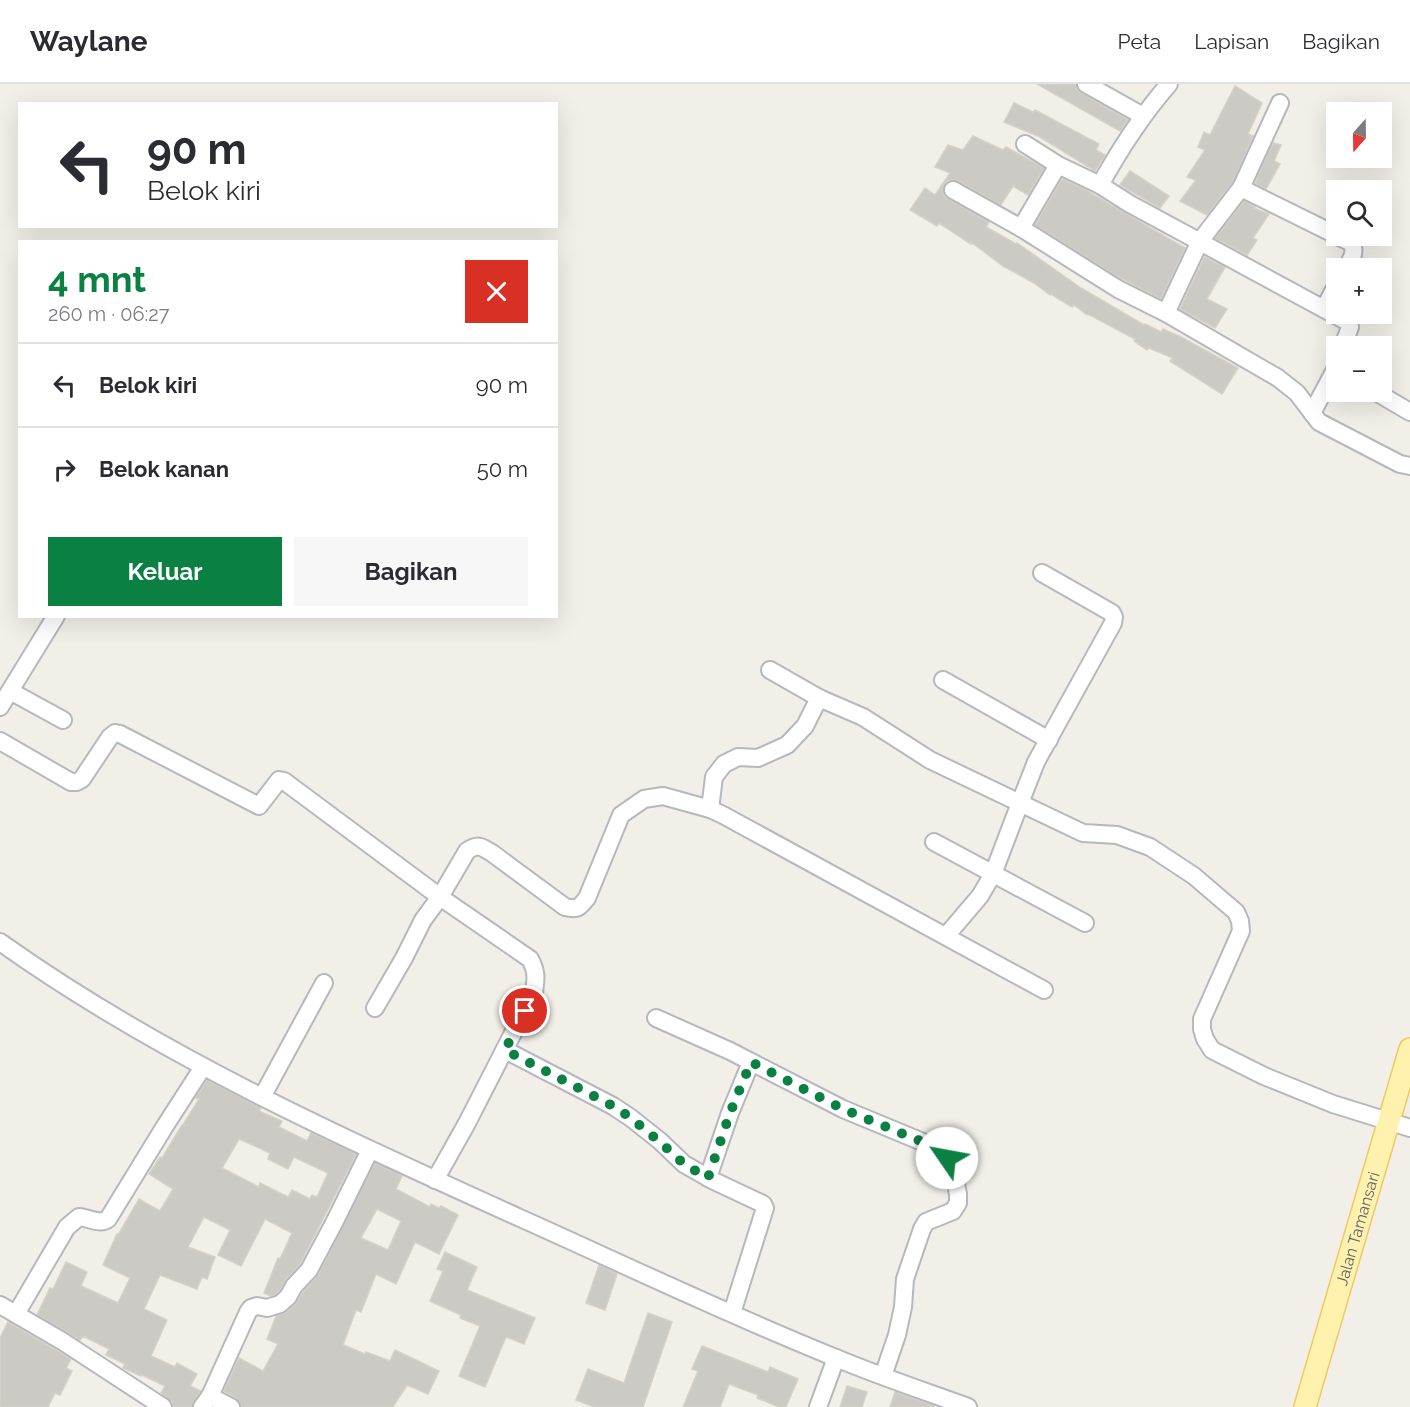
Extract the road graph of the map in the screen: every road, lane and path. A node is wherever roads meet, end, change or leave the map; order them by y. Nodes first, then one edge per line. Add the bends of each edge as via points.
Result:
1 (1086, 84) edge
2 (1169, 84) edge
3 (1281, 103) dead end
4 (1143, 116) junction
5 (1025, 144) dead end
6 (1058, 165) junction
7 (1100, 185) junction
8 (1241, 188) junction
9 (953, 190) dead end
10 (1022, 228) junction
11 (1326, 230) edge
12 (1200, 241) junction
13 (1326, 305) edge
14 (1324, 309) junction
15 (1166, 313) junction
16 (1347, 336) edge
17 (1326, 387) edge
18 (1392, 401) edge
19 (1410, 412) edge
20 (1312, 413) junction
21 (1410, 466) edge
22 (1042, 573) dead end
23 (55, 618) edge
24 (770, 670) dead end
25 (942, 680) dead end
26 (10, 691) junction
27 (819, 698) junction
28 (0, 707) edge
29 (63, 720) dead end
30 (1049, 740) junction
31 (0, 741) edge
32 (1020, 803) junction
33 (710, 809) junction
34 (934, 842) dead end
35 (993, 874) junction
36 (440, 897) junction
37 (1085, 923) dead end
38 (946, 936) junction
39 (0, 942) edge
40 (324, 983) dead end
41 (1044, 990) dead end
42 (375, 1008) dead end
43 (656, 1018) dead end
44 (505, 1050) junction
45 (1409, 1053) edge
46 (751, 1062) junction
47 (203, 1067) junction
48 (262, 1097) junction
49 (1389, 1121) junction
50 (1410, 1128) edge
51 (370, 1150) junction
52 (708, 1178) junction
53 (435, 1180) junction
54 (0, 1305) edge
55 (732, 1313) junction
56 (16, 1314) junction
57 (836, 1358) junction
58 (883, 1376) junction
59 (206, 1402) edge
60 (163, 1407) edge
61 (231, 1407) edge
62 (818, 1407) edge
63 (968, 1407) edge
64 (1305, 1407) edge

1 - 4 street
2 - 4 street
3 - 8 street
4 - 7 street
5 - 6 street
6 - 7 street
6 - 10 street
7 - 12 street
8 - 11 street
8 - 12 street
9 - 10 street
10 - 15 street via 1118,289
12 - 14 street
12 - 15 street
13 - 14 street
14 - 16 street via 1348,322
15 - 20 street via 1278,378 1297,393
17 - 20 street
18 - 19 street
20 - 21 street via 1319,422
22 - 30 street via 1114,617
23 - 26 street
24 - 27 street
25 - 30 street
26 - 28 street
26 - 29 street
27 - 32 street via 863,717 930,760
27 - 33 street via 805,726 787,745 758,758 738,757 724,764 714,777
30 - 32 street
31 - 36 street via 71,782 82,779 115,733 259,806 280,779
32 - 35 street
32 - 49 street via 1083,833 1117,835 1150,847 1194,876 1236,912 1240,931 1202,1019 1205,1039 1212,1050 1323,1100
33 - 36 street via 663,796 644,799 621,815 587,898 574,909 565,907 478,846 467,851
33 - 38 street
34 - 35 street
35 - 37 street
35 - 38 street
36 - 42 street via 423,920
36 - 44 street via 530,959 536,969 534,992
38 - 41 street
39 - 47 street via 95,1006
40 - 48 street
43 - 46 street
44 - 52 street via 613,1106 684,1164
44 - 53 street
45 - 49 main road, Jalan Tamansari
46 - 52 street
46 - 58 street via 843,1109 942,1152 953,1170 958,1203 953,1211 926,1222 922,1229 904,1280 897,1335
47 - 48 street
47 - 56 street via 115,1211 104,1222 79,1217 67,1227
48 - 51 street
49 - 50 street
49 - 64 main road, Jalan Tamansari
51 - 53 street
51 - 59 street via 309,1270 280,1304 248,1311
52 - 55 street via 765,1208
53 - 55 street
54 - 56 street
55 - 57 street
56 - 60 street
57 - 58 street
57 - 62 street
58 - 63 street
59 - 61 street

